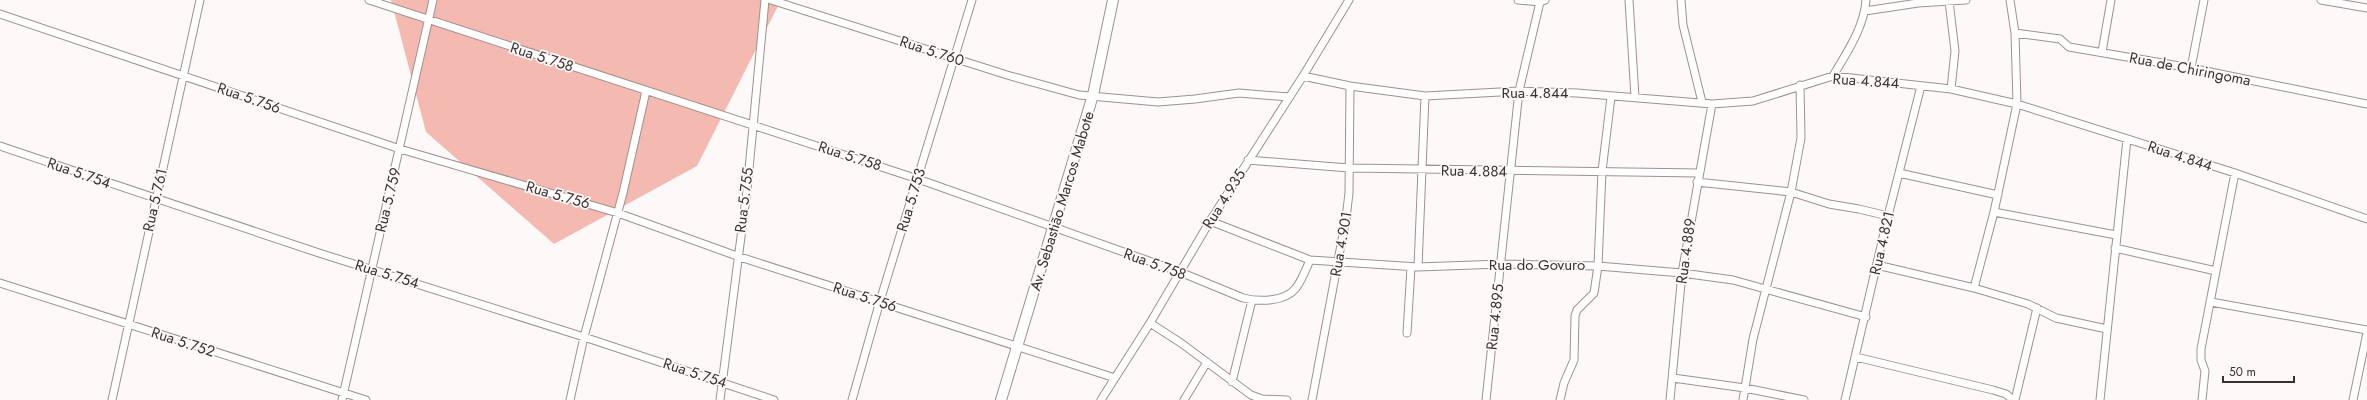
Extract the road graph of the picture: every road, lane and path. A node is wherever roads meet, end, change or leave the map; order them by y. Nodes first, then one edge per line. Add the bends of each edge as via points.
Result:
1 (200, 0) edge
2 (369, 0) edge
3 (433, 0) edge
4 (765, 0) edge
5 (771, 0) edge
6 (972, 0) edge
7 (1113, 0) edge
8 (1349, 0) edge
9 (1518, 0) edge
10 (1628, 0) edge
11 (1681, 0) edge
12 (1866, 0) edge
13 (1966, 0) edge
14 (2010, 0) edge
15 (2111, 0) edge
16 (2204, 0) edge
17 (2320, 0) edge
18 (1543, 1) edge
19 (1949, 1) edge
20 (2367, 8) edge
21 (1865, 11) junction
22 (0, 14) edge
23 (429, 19) junction
24 (2015, 34) junction
25 (2102, 52) junction
26 (954, 58) junction
27 (2190, 68) junction
28 (182, 75) junction
29 (1303, 76) junction
30 (1833, 76) junction
31 (1800, 85) junction
32 (1350, 86) junction
33 (1921, 86) junction
34 (1951, 89) junction
35 (646, 91) junction
36 (1519, 91) junction
37 (1094, 95) junction
38 (1424, 96) junction
39 (1288, 97) junction
40 (1611, 97) junction
41 (1635, 97) junction
42 (1702, 102) junction
43 (1712, 104) junction
44 (2017, 104) junction
45 (2367, 104) edge
46 (753, 124) junction
47 (2127, 139) junction
48 (0, 146) edge
49 (400, 149) junction
50 (1248, 160) junction
51 (1349, 168) junction
52 (1423, 170) junction
53 (1510, 171) junction
54 (1602, 171) junction
55 (1699, 172) junction
56 (1899, 173) junction
57 (2235, 174) junction
58 (918, 179) junction
59 (1697, 182) junction
60 (1791, 192) junction
61 (1998, 195) junction
62 (156, 198) junction
63 (1994, 212) junction
64 (618, 213) junction
65 (1888, 216) junction
66 (2367, 219) edge
67 (1210, 221) junction
68 (1055, 228) junction
69 (2116, 235) junction
70 (2115, 248) junction
71 (737, 256) junction
72 (1310, 260) junction
73 (1338, 263) junction
74 (1501, 264) junction
75 (1877, 265) junction
76 (1598, 266) junction
77 (1414, 267) junction
78 (371, 268) junction
79 (2216, 271) junction
80 (1180, 272) junction
81 (1682, 273) junction
82 (0, 283) edge
83 (1765, 288) junction
84 (1974, 288) junction
85 (1252, 300) junction
86 (880, 301) junction
87 (2211, 302) junction
88 (2037, 308) junction
89 (1866, 317) junction
90 (1150, 323) junction
91 (129, 324) junction
92 (2107, 329) junction
93 (2367, 332) edge
94 (1407, 333) dead end
95 (584, 337) junction
96 (2366, 344) edge
97 (1018, 346) junction
98 (1856, 358) junction
99 (1207, 362) junction
100 (1115, 378) junction
101 (1673, 378) junction
102 (722, 382) junction
103 (1232, 382) junction
104 (1745, 388) junction
105 (343, 396) edge
106 (112, 400) edge
107 (366, 400) edge
108 (570, 400) edge
109 (720, 400) edge
110 (774, 400) edge
111 (852, 400) edge
112 (1001, 400) edge
113 (1101, 400) edge
114 (1184, 400) edge
115 (1287, 400) edge
116 (1312, 400) edge
117 (1486, 400) edge
118 (1560, 400) edge
119 (1670, 400) edge
120 (1743, 400) edge
121 (1804, 400) edge
122 (1845, 400) edge
123 (2014, 400) edge
124 (2100, 400) edge
125 (2202, 400) edge
126 (2353, 400) edge

1 - 28 street, Rua 5.761
2 - 23 street, Rua 5.758
3 - 23 street, Rua 5.759
4 - 46 street, Rua 5.755
5 - 26 street, Rua 5.760
6 - 26 street, Rua 5.753
7 - 37 main road, Av. Sebastião Marcos Mabote
8 - 29 street, Rua 4.935
9 - 18 street
10 - 41 street
11 - 42 street via 1683,25
12 - 21 street
13 - 19 street
14 - 24 street
15 - 25 street
16 - 27 street
17 - 20 street
18 - 36 street, Rua 4.895
19 - 21 street
19 - 34 street via 1954,51
21 - 30 street via 1860,29
22 - 28 street, Rua 5.756
23 - 35 street, Rua 5.758
23 - 49 street, Rua 5.759
24 - 25 street, Rua de Chiringoma via 2060,39 2069,47
24 - 44 street
25 - 27 street, Rua de Chiringoma
26 - 37 street, Rua 5.760 via 1063,92
26 - 58 street, Rua 5.753
27 - 45 street, Rua de Chiringoma
28 - 49 street, Rua 5.756
28 - 62 street, Rua 5.761
29 - 32 street, Rua 4.844
29 - 39 street, Rua 4.935
30 - 31 street, Rua 4.844
30 - 33 street, Rua 4.844
31 - 43 street, Rua 4.844 via 1753,101
31 - 60 street via 1801,138
32 - 38 street, Rua 4.844
32 - 51 street, Rua 4.901
33 - 34 street, Rua 4.844
33 - 56 street, Rua 4.821
34 - 44 street, Rua 4.844
35 - 46 street, Rua 5.758
35 - 64 street
36 - 38 street, Rua 4.844
36 - 40 street, Rua 4.844
36 - 53 street, Rua 4.895
37 - 39 street, Rua 5.760 via 1158,102 1239,93
37 - 68 main road, Av. Sebastião Marcos Mabote
38 - 52 street
39 - 50 street, Rua 4.935
40 - 41 street, Rua 4.844
40 - 54 street
41 - 42 street, Rua 4.844
42 - 43 street, Rua 4.844
43 - 55 street, Rua 4.889
44 - 47 street, Rua 4.844
44 - 61 street
46 - 58 street, Rua 5.758
46 - 71 street, Rua 5.755
47 - 57 street, Rua 4.844
47 - 69 street
48 - 62 street, Rua 5.754
49 - 64 street, Rua 5.756
49 - 78 street, Rua 5.759
50 - 51 street, Rua 4.884
50 - 67 street, Rua 4.935
51 - 52 street, Rua 4.884
51 - 73 street, Rua 4.901 via 1347,212
52 - 53 street, Rua 4.884
52 - 77 street
53 - 54 street, Rua 4.884
53 - 74 street, Rua 4.895
54 - 55 street, Rua 4.884
54 - 76 street
55 - 59 street, Rua 4.889
56 - 61 street
56 - 65 street, Rua 4.821
57 - 66 street, Rua 4.844
57 - 79 street
58 - 68 street, Rua 5.758
58 - 86 street, Rua 5.753
59 - 60 street
59 - 81 street, Rua 4.889
60 - 65 street via 1829,204
60 - 83 street
61 - 63 street
62 - 78 street, Rua 5.754
62 - 91 street, Rua 5.761
63 - 69 street
63 - 84 street
64 - 71 street, Rua 5.756
64 - 95 street
65 - 75 street, Rua 4.821
67 - 72 street, Rua do Govuro
67 - 80 street, Rua 4.935
68 - 80 street, Rua 5.758
68 - 97 main road, Av. Sebastião Marcos Mabote
69 - 70 street
70 - 79 street
70 - 92 street
71 - 86 street, Rua 5.756
71 - 102 street, Rua 5.755
72 - 73 street, Rua do Govuro
72 - 85 street, Rua 5.758 via 1295,290 1271,300
73 - 77 street, Rua do Govuro
73 - 116 street, Rua 4.901
74 - 76 street, Rua do Govuro
74 - 77 street, Rua do Govuro
74 - 117 street, Rua 4.895
75 - 84 street
75 - 89 street, Rua 4.821
76 - 81 street, Rua do Govuro
76 - 118 street via 1594,293 1577,310 1575,316 1574,360
77 - 94 street
78 - 95 street, Rua 5.754
78 - 105 street, Rua 5.759
79 - 87 street
80 - 85 street, Rua 5.758 via 1230,294
80 - 90 street, Rua 4.935
81 - 83 street, Rua do Govuro via 1733,280
81 - 101 street, Rua 4.889
82 - 91 street, Rua 5.752
83 - 89 street, Rua do Govuro
83 - 104 street
84 - 88 street
85 - 103 street
86 - 97 street, Rua 5.756
86 - 111 street, Rua 5.753
87 - 93 street
87 - 125 street via 2201,355 2205,371
88 - 92 street via 2056,318
88 - 123 street
89 - 98 street, Rua 4.821
90 - 99 street
90 - 100 street, Rua 4.935
91 - 105 street, Rua 5.752
91 - 106 street, Rua 5.761
92 - 124 street
93 - 96 street
95 - 102 street, Rua 5.754
95 - 108 street
96 - 126 street
97 - 100 street, Rua 5.756
97 - 112 main road, Av. Sebastião Marcos Mabote
98 - 122 street, Rua 4.821
98 - 123 street via 1993,390
99 - 103 street
99 - 114 street
100 - 113 street, Rua 4.935
101 - 104 street
101 - 119 street, Rua 4.889
102 - 109 street, Rua 5.755
102 - 110 street, Rua 5.754
103 - 115 street via 1251,395
104 - 120 street
104 - 121 street
105 - 107 street, Rua 5.752

